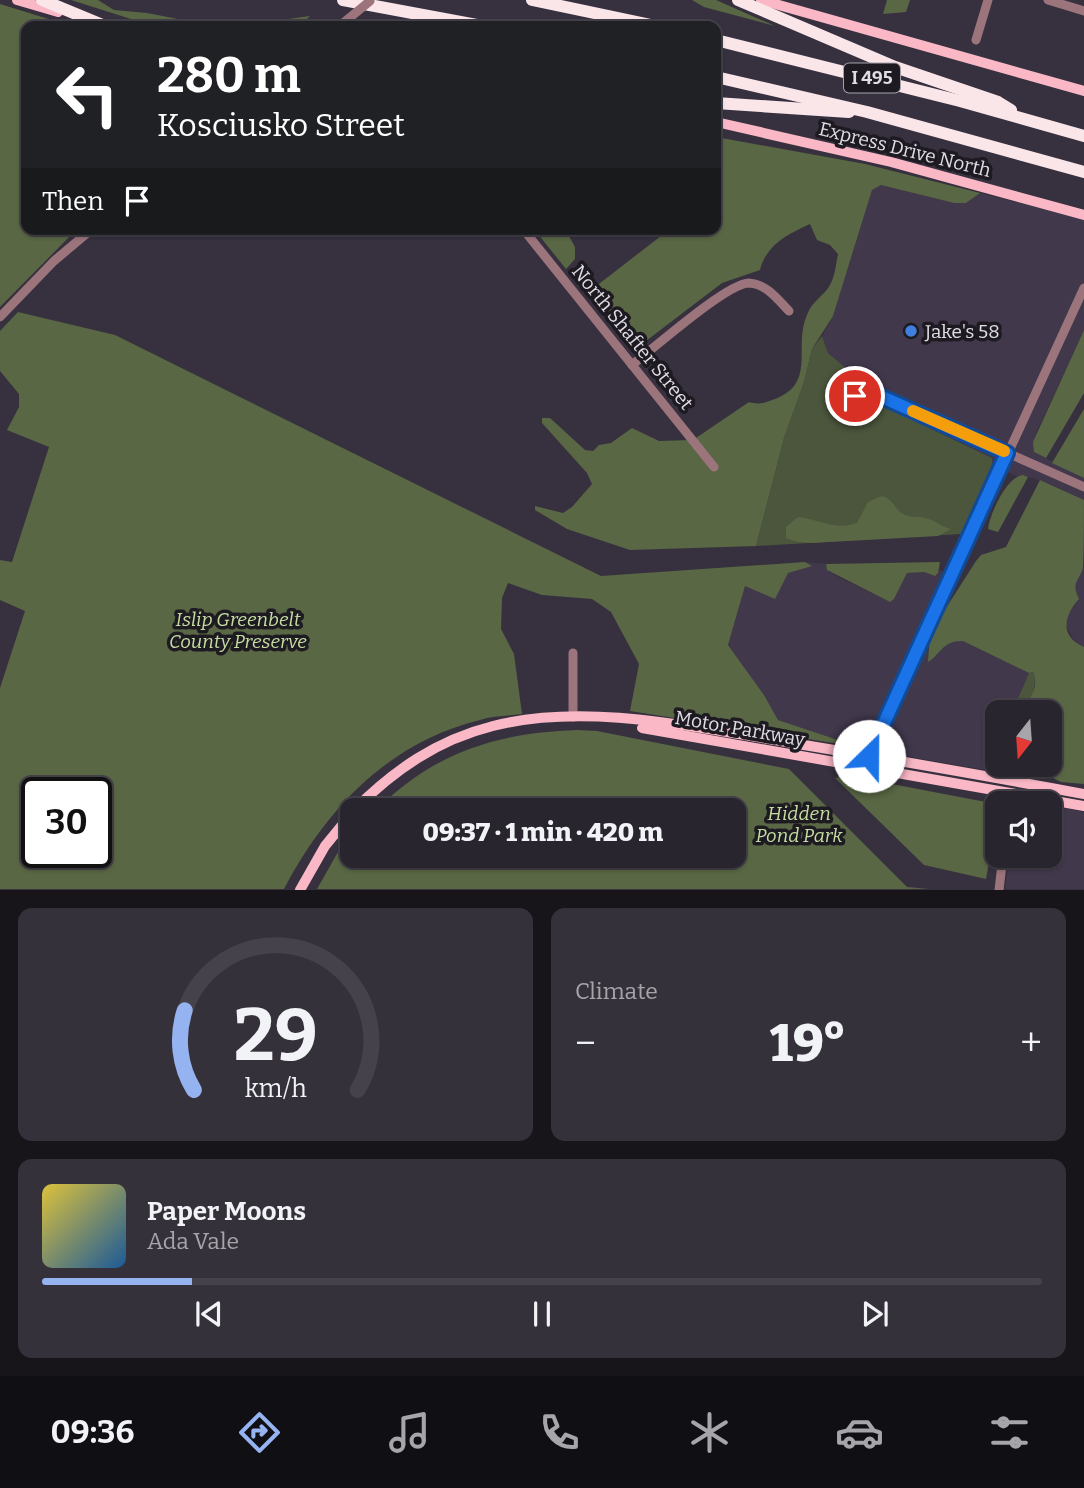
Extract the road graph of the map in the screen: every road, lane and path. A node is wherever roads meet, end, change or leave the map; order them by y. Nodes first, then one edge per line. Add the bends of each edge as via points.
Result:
1 (17, 0) edge
2 (42, 0) edge
3 (343, 0) edge
4 (370, 0) edge
5 (533, 0) edge
6 (738, 0) edge
7 (761, 0) edge
8 (988, 0) edge
9 (1048, 0) edge
10 (1084, 11) edge
11 (88, 21) edge
12 (93, 21) edge
13 (346, 21) edge
14 (455, 21) edge
15 (632, 21) edge
16 (976, 40) dead end
17 (721, 41) edge
18 (721, 78) edge
19 (1084, 91) edge
20 (721, 103) edge
21 (867, 112) junction
22 (1027, 120) junction
23 (721, 123) edge
24 (1084, 136) edge
25 (1084, 172) edge
26 (1084, 215) edge
27 (85, 235) edge
28 (528, 235) edge
29 (1084, 288) edge
30 (789, 311) dead end
31 (0, 317) edge
32 (632, 365) junction
33 (855, 396) dead end
34 (1007, 453) junction
35 (714, 467) dead end
36 (1084, 487) edge
37 (573, 653) dead end
38 (573, 718) junction
39 (598, 718) junction
40 (869, 756) junction
41 (867, 768) junction
42 (1013, 781) junction
43 (1011, 791) edge
44 (985, 793) edge
45 (1084, 794) edge
46 (368, 798) edge
47 (1062, 804) edge
48 (1084, 806) edge
49 (340, 828) edge
50 (1002, 868) edge
51 (300, 890) edge
52 (999, 890) edge

1 - 11 main road
2 - 12 highway
3 - 14 highway
4 - 13 street, bridge
5 - 15 highway
6 - 22 highway via 895,68 998,102
7 - 19 main road
8 - 16 street
9 - 10 street
17 - 22 highway, I 495
18 - 21 highway, I 495
20 - 21 highway
21 - 25 highway, I 495
22 - 24 highway, I 495
23 - 26 main road, Express Drive North via 891,162
27 - 31 street
28 - 32 street, North Shafter Street
29 - 34 street
30 - 32 street via 761,286 738,285
32 - 35 street, North Shafter Street
33 - 34 street via 882,397
34 - 36 street
34 - 40 street
37 - 38 street
38 - 39 main road, Motor Parkway
38 - 46 main road, Motor Parkway via 495,726 439,745 393,774
39 - 40 main road, Motor Parkway via 716,731
39 - 41 main road, Motor Parkway
40 - 41 street
40 - 42 main road, Motor Parkway
41 - 44 main road, Motor Parkway
42 - 43 street
42 - 45 main road, Motor Parkway
47 - 48 main road, Motor Parkway
49 - 51 main road, Motor Parkway
50 - 52 street

